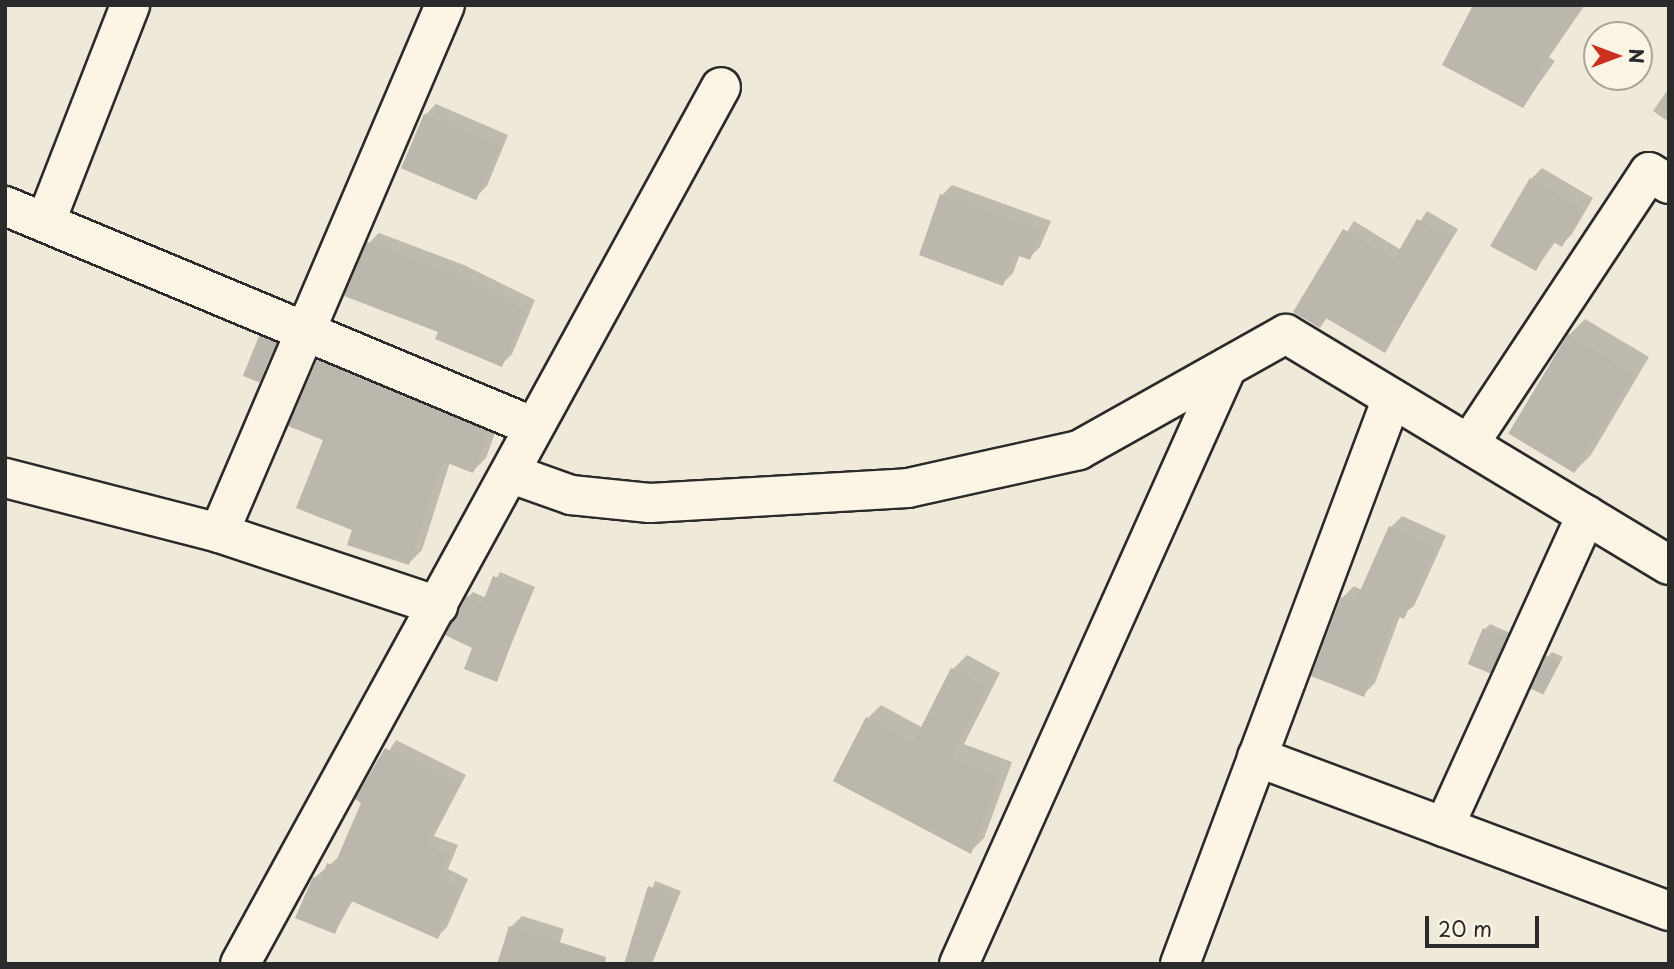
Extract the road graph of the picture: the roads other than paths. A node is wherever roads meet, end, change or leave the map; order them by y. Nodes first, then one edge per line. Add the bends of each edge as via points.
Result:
1 (130, 5) edge
2 (445, 5) edge
3 (721, 87) dead end
4 (1669, 184) edge
5 (5, 206) edge
6 (46, 221) junction
7 (305, 331) junction
8 (1227, 367) junction
9 (1392, 398) junction
10 (534, 427) junction
11 (1469, 444) junction
12 (512, 474) junction
13 (5, 478) edge
14 (1586, 515) junction
15 (219, 533) junction
16 (1669, 565) edge
17 (438, 606) junction
18 (1257, 757) junction
19 (1444, 827) junction
20 (1669, 911) edge
21 (240, 964) edge
22 (959, 964) edge
23 (1180, 964) edge

1 - 6 street
2 - 7 street
3 - 10 street
4 - 11 street via 1649,172
5 - 6 street
6 - 7 street
7 - 10 street
7 - 15 street
8 - 9 street via 1286,334
8 - 12 street via 1079,450 908,488 650,503 571,495
8 - 22 street
9 - 11 street
9 - 18 street
10 - 12 street
11 - 14 street
12 - 17 street
13 - 15 street
14 - 16 street
14 - 19 street
15 - 17 street
17 - 21 street
18 - 19 street
18 - 23 street
19 - 20 street

